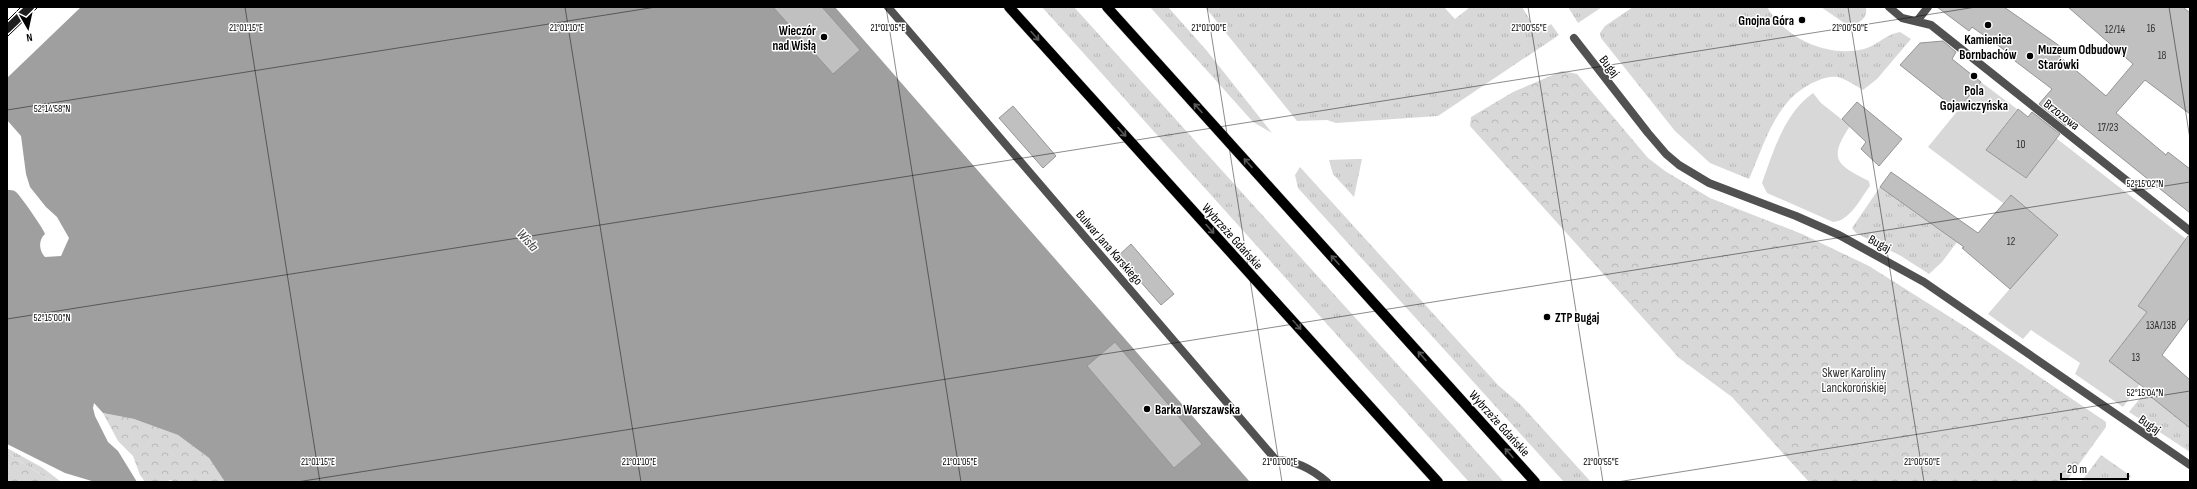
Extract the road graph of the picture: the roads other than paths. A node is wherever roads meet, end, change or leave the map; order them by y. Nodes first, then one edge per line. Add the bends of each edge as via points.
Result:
1 (30, 7) edge
2 (888, 7) edge
3 (1009, 7) edge
4 (1107, 7) edge
5 (1889, 7) edge
6 (1928, 7) edge
7 (1917, 21) junction
8 (7, 29) edge
9 (1574, 38) dead end
10 (2190, 231) edge
11 (2190, 465) edge
12 (1327, 482) edge
13 (1438, 482) edge
14 (1535, 482) edge

1 - 8 main road
2 - 12 street, Bulwar Jana Karskiego via 1276,460 1296,463 1310,469
3 -> 13 main road, Wybrzeże Gdańskie
14 -> 4 main road, Wybrzeże Gdańskie
5 - 7 street, Brzozowa via 1902,18
6 - 7 street
7 - 10 street, Brzozowa via 1931,25
9 - 11 street, Bugaj via 1648,133 1679,165 1709,183 1796,216 1882,258 1924,282

